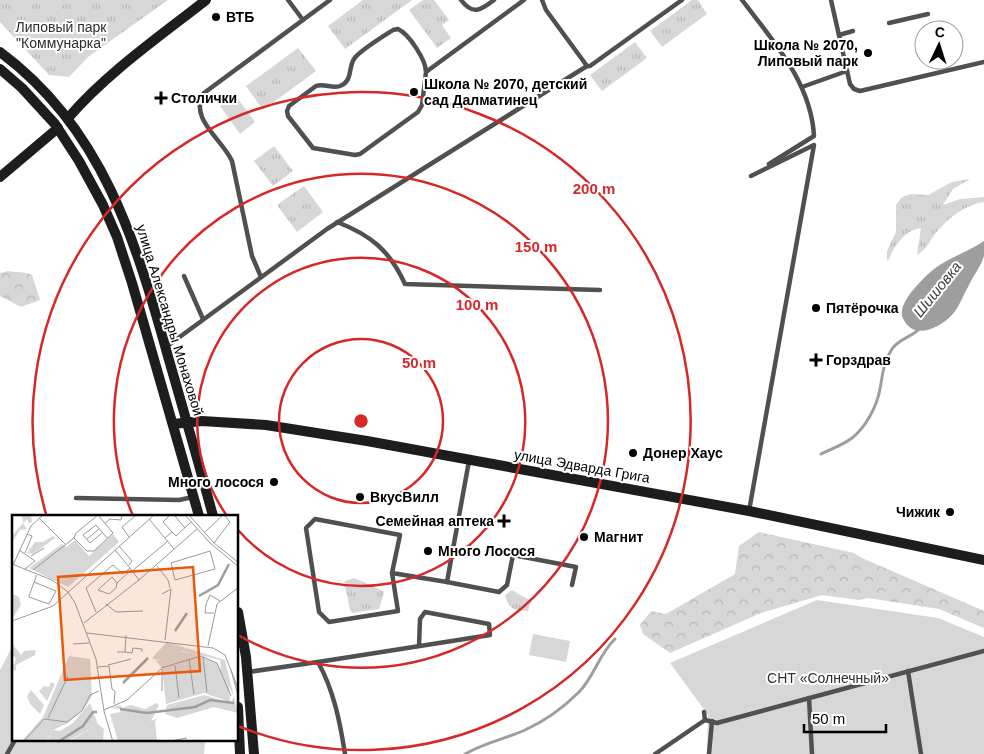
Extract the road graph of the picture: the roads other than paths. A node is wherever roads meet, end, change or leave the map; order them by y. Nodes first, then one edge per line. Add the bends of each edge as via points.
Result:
1 (206, 0) edge
2 (288, 0) edge
3 (330, 0) edge
4 (461, 0) edge
5 (494, 0) edge
6 (524, 0) edge
7 (542, 0) edge
8 (682, 0) edge
9 (742, 0) edge
10 (831, 0) edge
11 (928, 14) dead end
12 (303, 20) junction
13 (889, 23) dead end
14 (853, 31) dead end
15 (839, 34) junction
16 (0, 52) edge
17 (984, 62) edge
18 (587, 66) junction
19 (0, 69) edge
20 (426, 72) junction
21 (847, 72) junction
22 (802, 87) junction
23 (68, 118) junction
24 (58, 128) junction
25 (0, 177) edge
26 (337, 222) junction
27 (184, 276) dead end
28 (261, 277) junction
29 (600, 290) dead end
30 (203, 320) junction
31 (165, 347) junction
32 (186, 422) junction
33 (173, 424) junction
34 (469, 460) junction
35 (193, 497) junction
36 (76, 498) dead end
37 (750, 511) junction
38 (199, 515) edge
39 (213, 515) edge
40 (984, 560) edge
41 (392, 573) junction
42 (448, 582) junction
43 (572, 586) dead end
44 (239, 618) edge
45 (419, 646) junction
46 (984, 651) edge
47 (318, 662) junction
48 (908, 671) junction
49 (248, 672) junction
50 (809, 698) junction
51 (704, 712) dead end
52 (705, 720) junction
53 (712, 722) junction
54 (239, 730) edge
55 (14, 742) edge
56 (7, 754) edge
57 (240, 754) edge
58 (254, 754) edge
59 (345, 754) edge
60 (655, 754) edge
61 (709, 754) edge
62 (812, 754) edge
63 (921, 754) edge

1 - 23 main road via 111,74
2 - 12 lane
3 - 12 lane
4 - 5 lane via 474,10
6 - 20 lane
7 - 18 lane
8 - 18 lane via 593,65
9 - 22 lane
10 - 15 lane
11 - 13 lane
12 - 28 lane via 204,93 199,103 200,116 232,161 252,256
14 - 15 lane
15 - 21 lane
16 - 23 main road, улица Александры Монаховой via 32,78
17 - 21 lane via 860,91 852,87
18 - 26 lane
19 - 24 main road, улица Александры Монаховой
20 - 20 lane via 422,105 418,112 360,154 313,148 288,116 289,106 316,86 337,87 346,82 354,58 395,29 403,31 422,57
21 - 22 lane
22 - 37 lane via 811,112 814,136 751,176 814,145
23 - 31 main road, улица Александры Монаховой via 105,178 130,232
24 - 25 main road
24 - 33 main road, улица Александры Монаховой via 93,185 116,237
26 - 28 lane
26 - 29 lane via 382,248 405,284
27 - 30 lane
28 - 30 lane
30 - 31 lane
31 - 32 main road, улица Александры Монаховой
32 - 33 main road, улица Эдварда Грига
32 - 34 main road, улица Эдварда Грига via 266,425
32 - 39 main road, улица Александры Монаховой
33 - 35 main road, улица Александры Монаховой
34 - 37 main road, улица Эдварда Грига
34 - 42 lane
35 - 36 lane via 179,500
35 - 38 main road, улица Александры Монаховой
37 - 40 main road, улица Эдварда Грига
41 - 41 lane via 400,535 315,519 306,528 319,612 329,622 398,611
41 - 42 lane
42 - 43 lane via 500,592 507,585 513,555 576,567
44 - 49 main road
45 - 45 lane via 490,634 489,624 425,612 420,619
45 - 47 lane
46 - 48 lane
47 - 49 lane
47 - 59 lane via 338,713
48 - 50 lane
48 - 63 lane
49 - 58 main road
50 - 53 lane
50 - 62 lane
51 - 52 lane
52 - 53 lane
52 - 60 lane
53 - 61 lane
54 - 57 main road
55 - 56 lane

